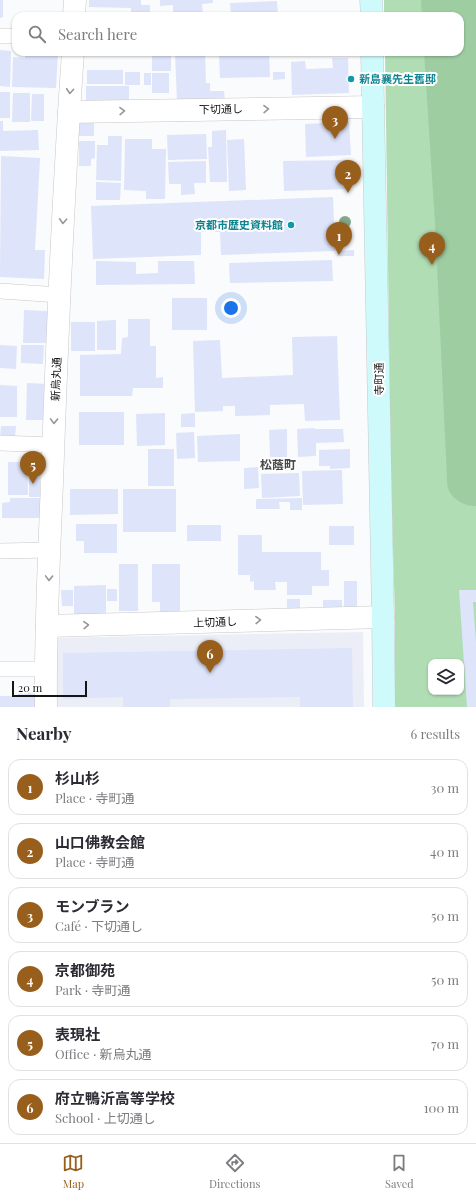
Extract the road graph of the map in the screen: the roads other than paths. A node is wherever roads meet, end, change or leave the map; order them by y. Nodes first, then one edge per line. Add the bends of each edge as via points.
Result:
1 (75, 0) edge
2 (371, 0) edge
3 (74, 12) edge
4 (372, 12) edge
5 (0, 36) edge
6 (12, 36) edge
7 (73, 56) edge
8 (372, 56) edge
9 (374, 107) junction
10 (69, 112) junction
11 (0, 291) edge
12 (60, 295) junction
13 (0, 442) edge
14 (53, 445) junction
15 (50, 550) junction
16 (0, 551) edge
17 (383, 617) junction
18 (47, 626) junction
19 (0, 669) edge
20 (45, 669) junction
21 (46, 707) edge
22 (384, 707) edge

1 - 3 street
2 - 4 street
5 - 6 lane
7 -> 10 street, 新烏丸通
8 - 9 street, 寺町通
10 -> 9 street, 下切通し
9 - 17 street, 寺町通
10 -> 12 street, 新烏丸通
11 - 12 lane
12 -> 14 street, 新烏丸通
13 - 14 lane
14 - 15 street, 新烏丸通
15 - 16 lane
15 -> 18 street, 新烏丸通
18 -> 17 street, 上切通し
17 - 22 street, 寺町通
18 - 20 street, 新烏丸通
19 - 20 lane
20 - 21 street, 新烏丸通

